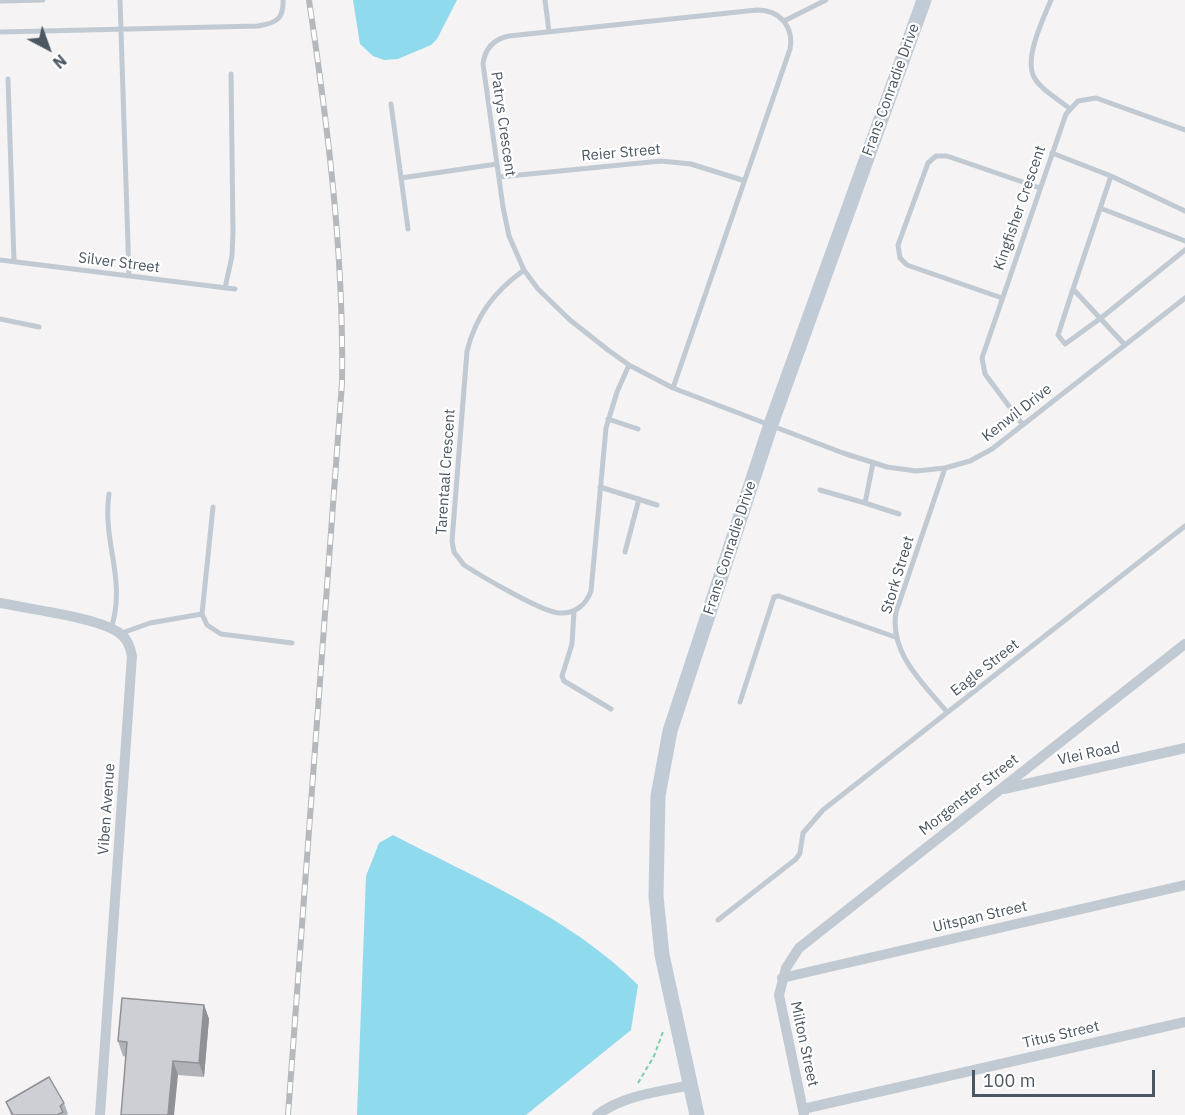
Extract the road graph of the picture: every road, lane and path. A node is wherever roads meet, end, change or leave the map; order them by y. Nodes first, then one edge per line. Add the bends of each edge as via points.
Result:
1 (43, 0) edge
2 (120, 0) edge
3 (283, 0) edge
4 (545, 0) edge
5 (826, 0) edge
6 (924, 0) edge
7 (1051, 0) edge
8 (0, 2) edge
9 (784, 21) junction
10 (120, 28) junction
11 (0, 32) edge
12 (549, 32) junction
13 (231, 74) dead end
14 (8, 80) dead end
15 (391, 104) dead end
16 (1069, 108) junction
17 (1185, 130) edge
18 (1052, 153) junction
19 (497, 164) junction
20 (1112, 176) junction
21 (499, 177) junction
22 (401, 178) junction
23 (742, 180) junction
24 (1040, 188) junction
25 (1100, 208) junction
26 (1185, 211) edge
27 (408, 229) dead end
28 (1185, 241) edge
29 (1185, 250) edge
30 (0, 260) edge
31 (14, 261) junction
32 (524, 270) junction
33 (129, 276) junction
34 (225, 288) junction
35 (235, 289) dead end
36 (1073, 289) junction
37 (1002, 298) junction
38 (1185, 298) edge
39 (1101, 318) junction
40 (0, 319) edge
41 (39, 327) dead end
42 (1125, 345) junction
43 (629, 365) junction
44 (673, 388) junction
45 (608, 419) junction
46 (771, 424) junction
47 (1023, 425) junction
48 (638, 429) dead end
49 (873, 463) junction
50 (945, 468) junction
51 (600, 487) junction
52 (820, 490) dead end
53 (109, 494) dead end
54 (639, 499) junction
55 (865, 503) junction
56 (657, 505) dead end
57 (213, 507) dead end
58 (899, 514) dead end
59 (1185, 526) edge
60 (625, 552) dead end
61 (0, 603) edge
62 (574, 611) junction
63 (201, 614) junction
64 (116, 631) junction
65 (895, 637) junction
66 (292, 643) dead end
67 (1185, 644) edge
68 (740, 702) dead end
69 (611, 709) dead end
70 (947, 712) junction
71 (1185, 748) edge
72 (1000, 789) junction
73 (1185, 885) edge
74 (718, 920) dead end
75 (782, 978) junction
76 (1185, 1022) edge
77 (665, 1023) dead end
78 (691, 1085) junction
79 (635, 1087) dead end
80 (803, 1112) edge
81 (99, 1115) edge
82 (597, 1115) edge
83 (698, 1115) edge

1 - 8 lane
2 - 10 lane
3 - 10 lane via 282,15 272,24
4 - 12 lane
5 - 9 lane
6 - 46 street, Frans Conradie Drive
7 - 16 lane via 1031,54 1031,70 1038,83
9 - 12 lane, Patrys Crescent via 775,14 757,10
9 - 23 lane via 791,37 790,49
10 - 11 lane
10 - 33 lane
12 - 19 lane, Patrys Crescent via 503,37 485,52 483,69
13 - 34 lane via 233,231
14 - 31 lane
15 - 22 lane
16 - 17 lane via 1084,98 1096,98
16 - 18 lane, Kingfisher Crescent
18 - 20 lane
18 - 24 lane, Kingfisher Crescent
19 - 21 lane, Patrys Crescent
19 - 22 lane
20 - 25 lane
20 - 26 lane
21 - 23 lane, Reier Street via 661,161
21 - 32 lane, Patrys Crescent via 509,236
22 - 27 lane
23 - 44 lane
24 - 37 lane, Kingfisher Crescent
24 - 37 lane via 943,155 936,156 928,163 898,245 900,258 907,265
25 - 28 lane
25 - 36 lane
29 - 39 lane
30 - 31 lane, Silver Street
31 - 33 lane, Silver Street
32 - 43 lane, Patrys Crescent via 553,305
32 - 62 lane, Tarentaal Crescent via 487,304 469,344 453,547 464,565 539,605 555,613
33 - 34 lane, Silver Street
34 - 35 lane, Silver Street
36 - 39 lane
36 - 39 lane via 1060,324 1058,335 1062,343 1068,344
37 - 47 lane, Kingfisher Crescent via 982,364 988,379
38 - 42 lane, Kenwil Drive
39 - 42 lane
40 - 41 lane
42 - 47 lane, Kenwil Drive
43 - 44 lane, Patrys Crescent
43 - 45 lane
44 - 46 lane, Patrys Crescent
45 - 48 lane
45 - 51 lane
46 - 49 lane, Kenwil Drive
46 - 78 street, Frans Conradie Drive via 670,731 658,796 655,858 661,943
47 - 50 lane, Kenwil Drive via 981,456
49 - 50 lane, Kenwil Drive via 902,470
49 - 55 lane
50 - 65 lane, Stork Street via 896,612
51 - 54 lane
51 - 62 lane via 591,591 585,603
52 - 55 lane
53 - 64 lane via 108,532 118,579
54 - 56 lane
54 - 60 lane
55 - 58 lane
57 - 63 lane
59 - 70 lane, Eagle Street
61 - 64 street via 72,617
62 - 69 lane via 572,644 562,676 564,681
63 - 64 lane
63 - 66 lane via 207,625 221,634
64 - 81 street, Viben Avenue via 131,649 132,663
65 - 68 lane via 774,597
65 - 70 lane, Stork Street via 903,657
67 - 72 street, Morgenster Street
70 - 74 lane, Eagle Street via 823,810 803,833 796,859
71 - 72 street, Vlei Road
72 - 75 street, Morgenster Street via 807,940 791,957
73 - 75 street, Uitspan Street
75 - 80 street, Milton Street via 781,1013
76 - 80 street, Titus Street
77 - 79 path via 654,1056
78 - 82 street via 638,1095
78 - 83 street, Frans Conradie Drive

